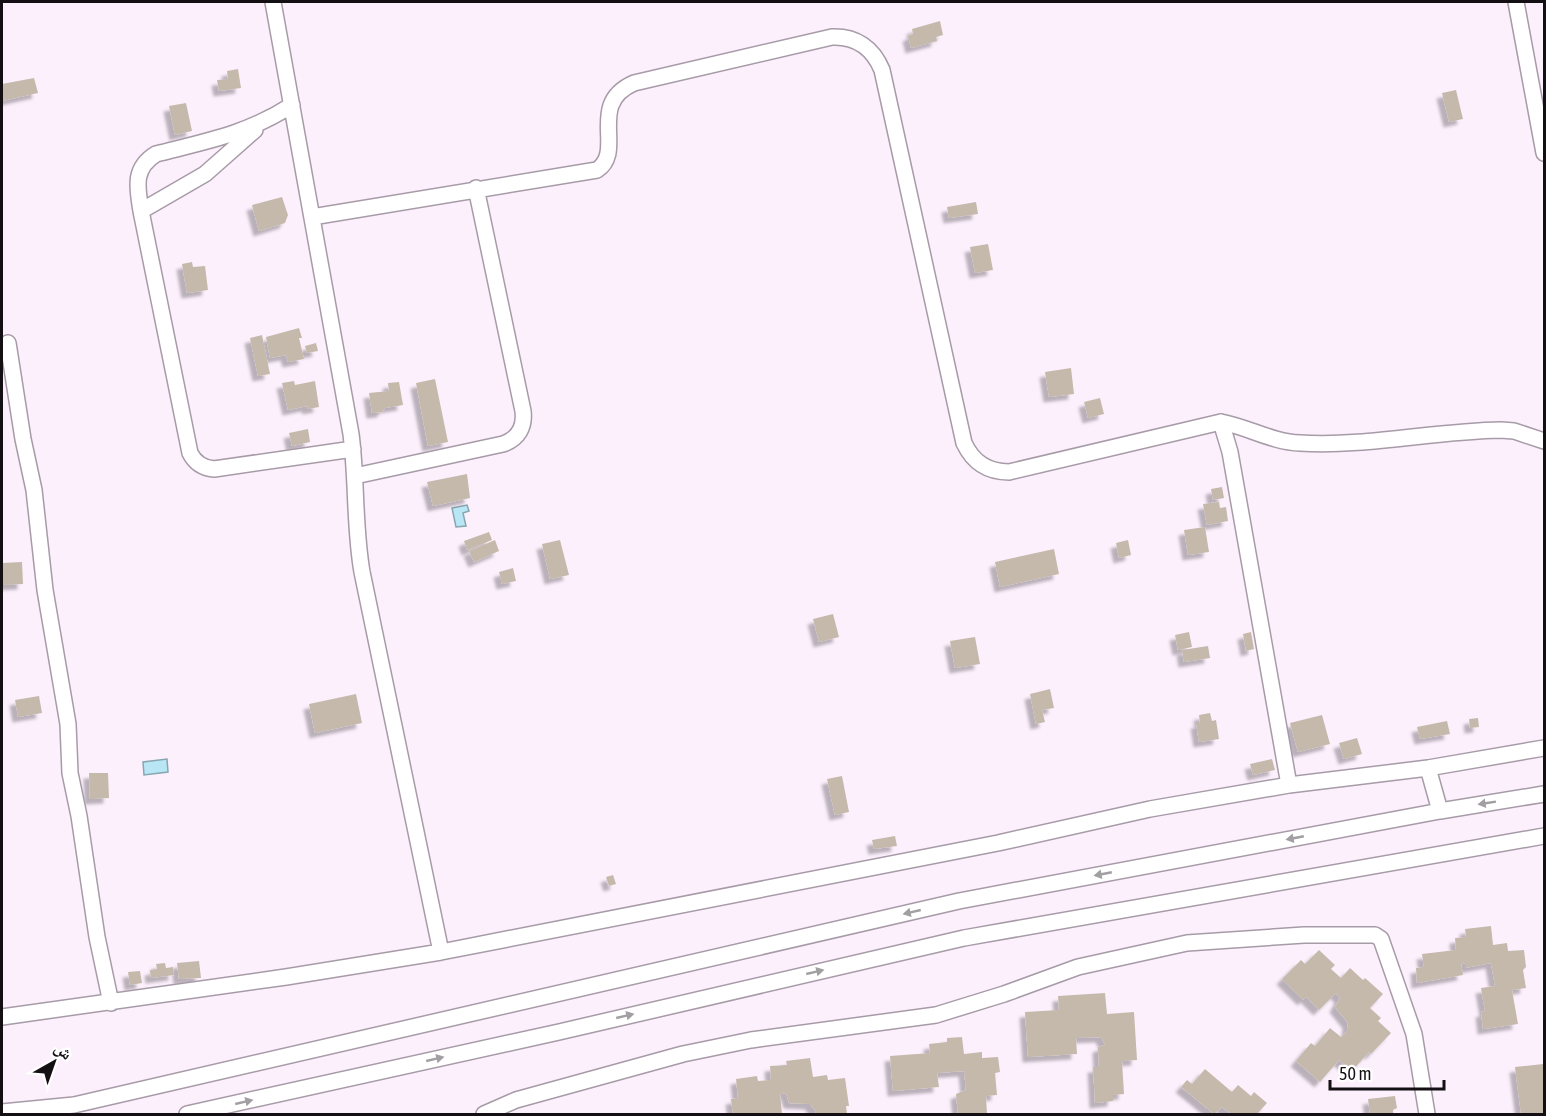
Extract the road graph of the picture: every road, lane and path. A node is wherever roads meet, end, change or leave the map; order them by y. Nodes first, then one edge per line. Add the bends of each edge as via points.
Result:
1 (273, 2) edge
2 (1516, 2) edge
3 (292, 105) junction
4 (260, 124) junction
5 (1545, 153) edge
6 (476, 188) junction
7 (141, 211) junction
8 (312, 217) junction
9 (8, 343) dead end
10 (1221, 422) junction
11 (1543, 437) edge
12 (353, 449) junction
13 (354, 476) junction
14 (1545, 748) edge
15 (1428, 768) junction
16 (1289, 785) junction
17 (1545, 794) edge
18 (1440, 811) junction
19 (1545, 836) edge
20 (441, 952) junction
21 (111, 1002) junction
22 (2, 1017) edge
23 (2, 1112) edge
24 (187, 1114) edge
25 (484, 1114) edge
26 (1427, 1114) edge

1 - 3 street
2 - 5 street
3 - 4 street
3 - 8 street
4 - 7 street via 205,174
4 - 7 street via 156,153 138,176
6 - 8 street
6 - 10 street via 597,170 607,159 612,101 634,83 832,38 849,39 873,53 882,70 964,443 972,457 984,467 1009,472
6 - 13 street via 524,424 514,439 503,444
7 - 12 street via 190,453 196,462 214,469
8 - 12 street
9 - 21 street via 68,724 70,773
10 - 11 street via 1300,443 1486,430
10 - 16 street via 1230,452
12 - 13 street
13 - 20 street via 362,572
14 - 15 street
15 - 16 street
15 - 18 street
16 - 20 street via 1150,809 998,843
17 -> 18 street
18 -> 23 street via 959,901 86,1102
24 -> 19 street via 964,938
20 - 21 street
21 - 22 street
25 - 26 street via 516,1100 683,1054 751,1040 936,1015 1078,967 1187,943 1304,935 1375,935 1381,939 1414,1034

